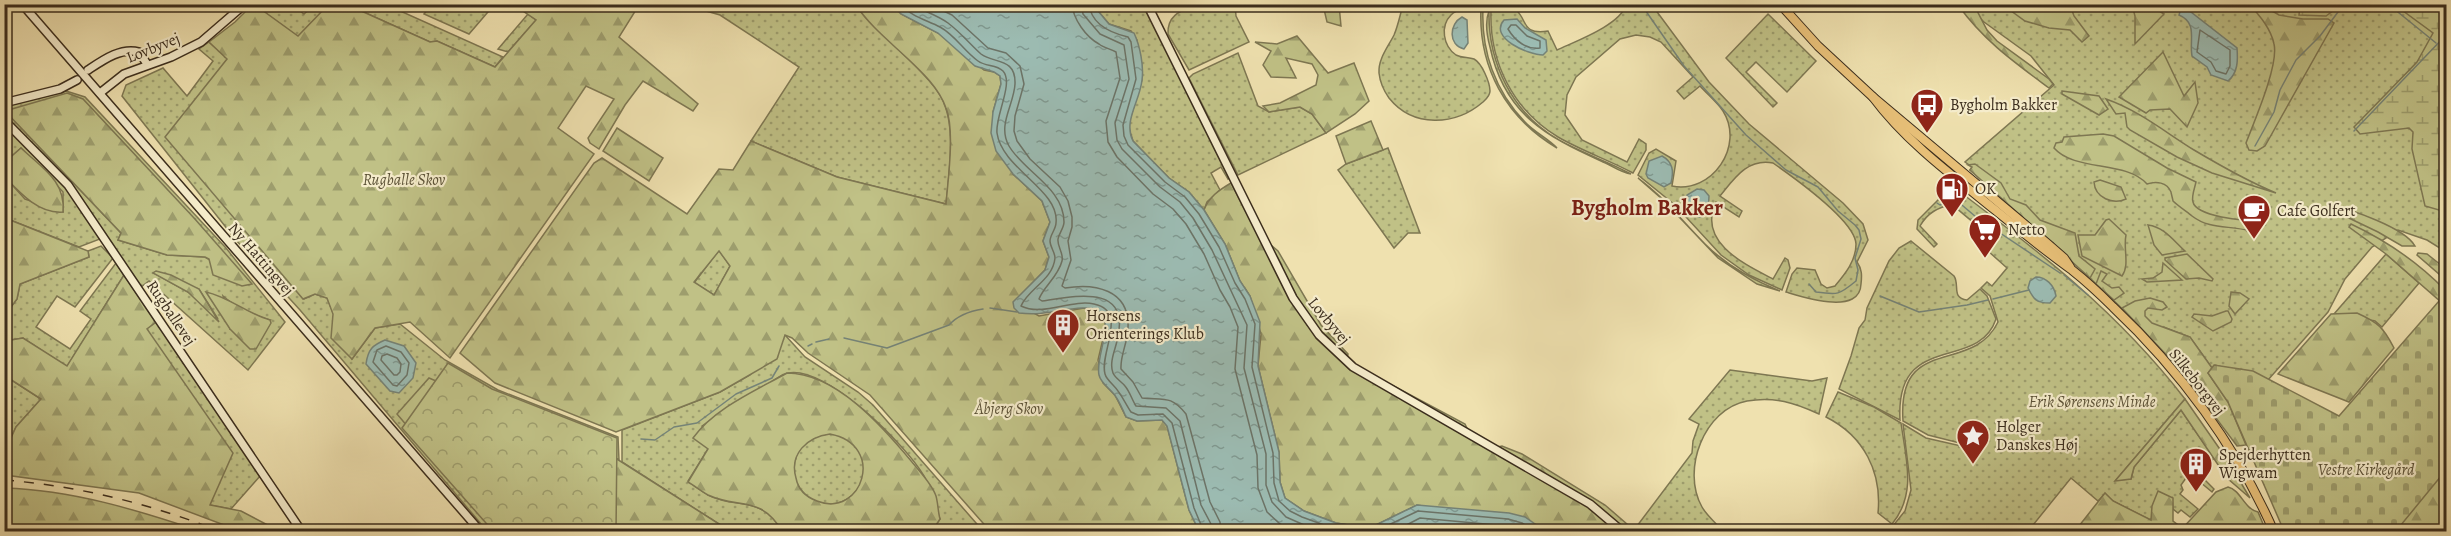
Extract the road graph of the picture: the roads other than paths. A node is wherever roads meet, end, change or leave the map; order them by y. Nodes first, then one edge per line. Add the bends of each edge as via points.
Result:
1 (22, 4) edge
2 (245, 4) edge
3 (1148, 4) edge
4 (1780, 4) edge
5 (147, 64) junction
6 (88, 70) dead end
7 (77, 80) dead end
8 (100, 93) junction
9 (4, 103) edge
10 (4, 120) edge
11 (302, 531) edge
12 (481, 531) edge
13 (1623, 531) edge
14 (2274, 531) edge

1 - 8 street, Ny Hattingvej
2 - 5 street, Lovbyvej via 201,42
3 - 13 street, Lovbyvej via 1293,298 1319,335 1353,367 1590,504
4 - 14 main road, Silkeborgvej via 1873,97 2064,258 2144,337 2190,392 2241,468
5 - 6 street via 139,52 131,50 102,60
5 - 8 street, Lovbyvej via 124,74
7 - 9 street via 60,89
8 - 12 street, Ny Hattingvej
10 - 11 street, Rugballevej via 68,185

